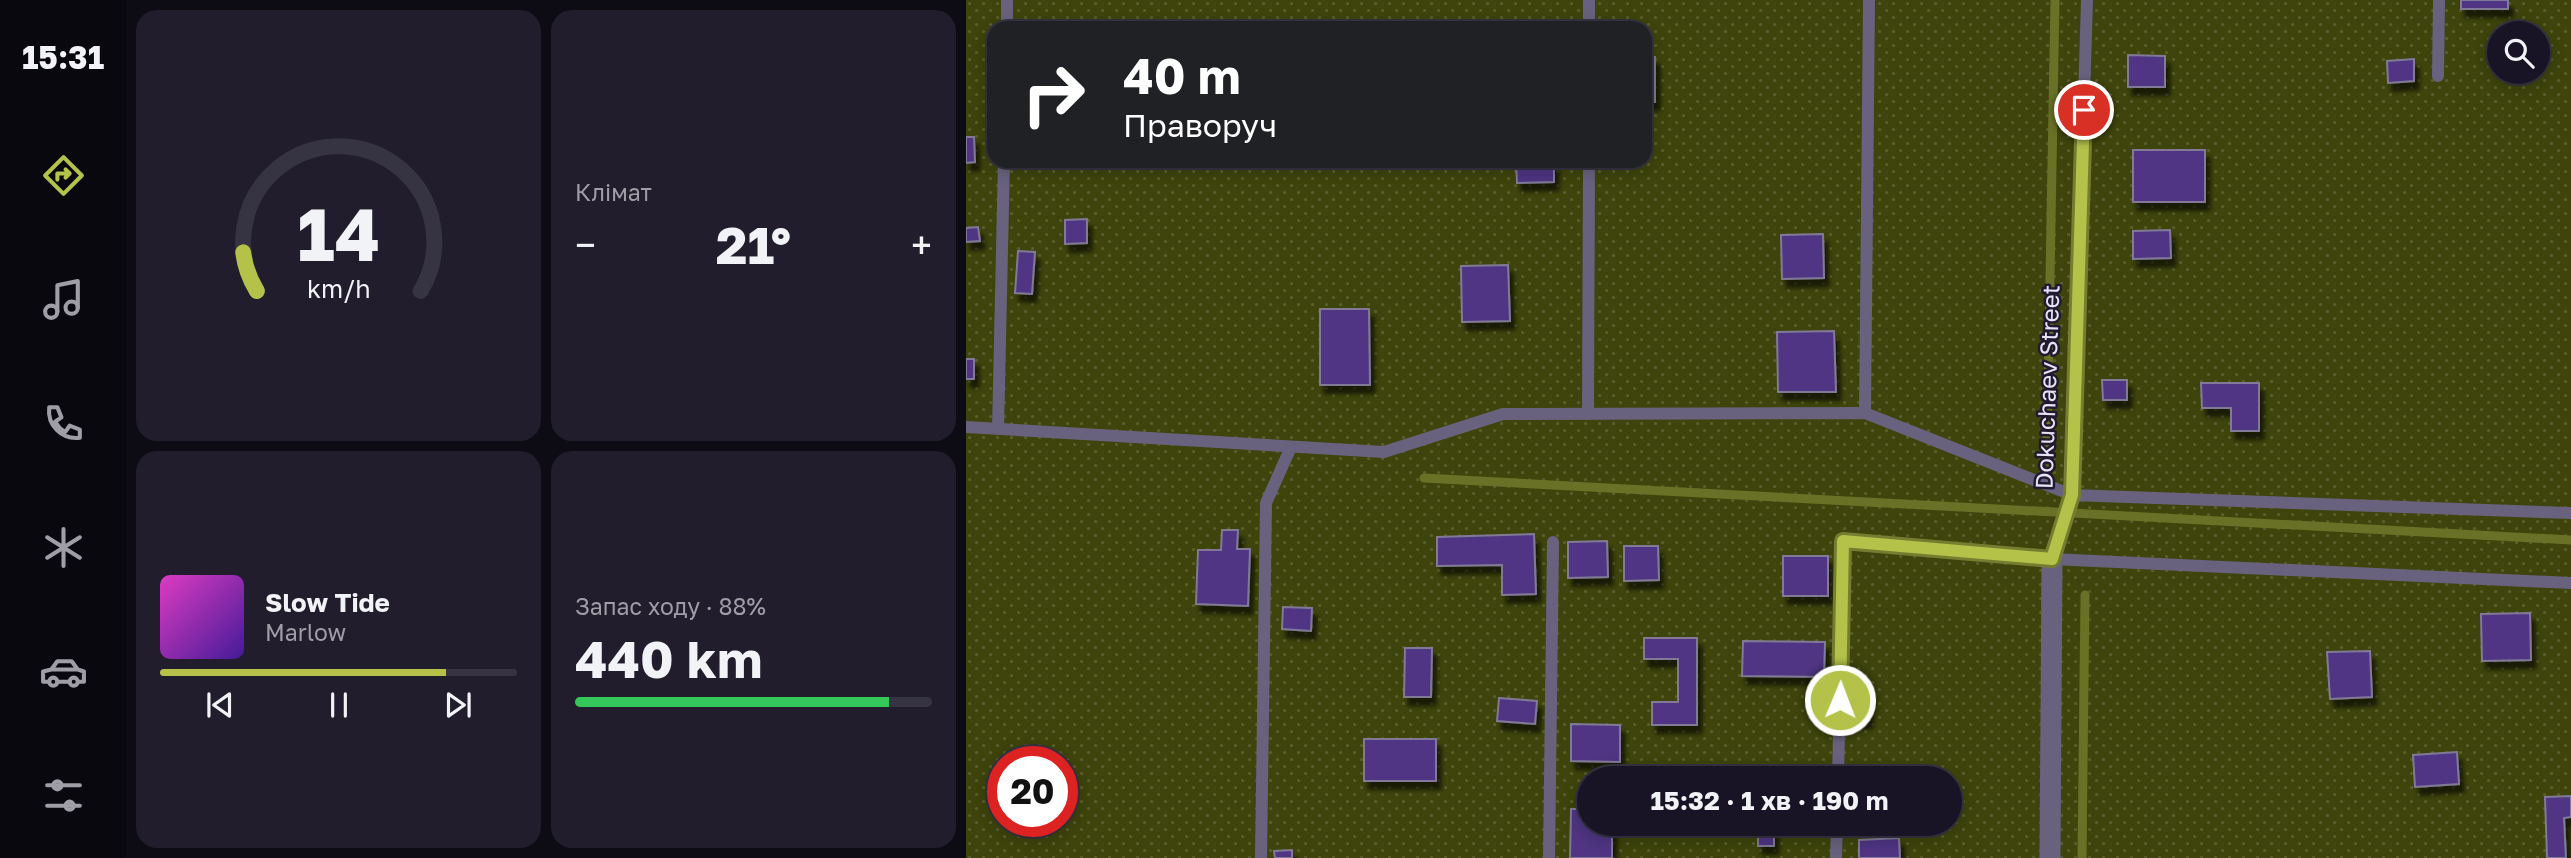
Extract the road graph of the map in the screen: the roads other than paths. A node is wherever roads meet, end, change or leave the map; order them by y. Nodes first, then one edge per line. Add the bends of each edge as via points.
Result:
1 (1007, 0) edge
2 (1589, 0) edge
3 (1869, 0) edge
4 (2087, 0) edge
5 (2439, 0) edge
6 (1007, 21) edge
7 (1589, 21) edge
8 (2438, 76) dead end
9 (1004, 168) edge
10 (1589, 168) edge
11 (1865, 413) junction
12 (1588, 414) junction
13 (966, 427) edge
14 (998, 429) junction
15 (1291, 447) junction
16 (2072, 495) junction
17 (2571, 513) edge
18 (1553, 542) dead end
19 (2052, 559) junction
20 (2571, 583) edge
21 (1838, 766) edge
22 (1837, 836) edge
23 (1261, 858) edge
24 (1549, 858) edge
25 (1836, 858) edge
26 (2050, 858) edge

1 - 6 lane
2 - 7 lane
3 - 11 lane
4 - 16 lane, Dokuchaev Street
5 - 8 lane
9 - 14 lane
10 - 12 lane
11 - 12 lane
11 - 16 lane
12 - 15 lane via 1503,414 1384,452
13 - 14 lane
14 - 15 lane
15 - 23 lane via 1266,503
16 - 17 lane
16 - 19 lane, Dokuchaev Street
18 - 24 lane
19 - 20 lane
19 - 21 lane via 1843,541
19 - 26 street, Dokuchaev Street
22 - 25 lane

